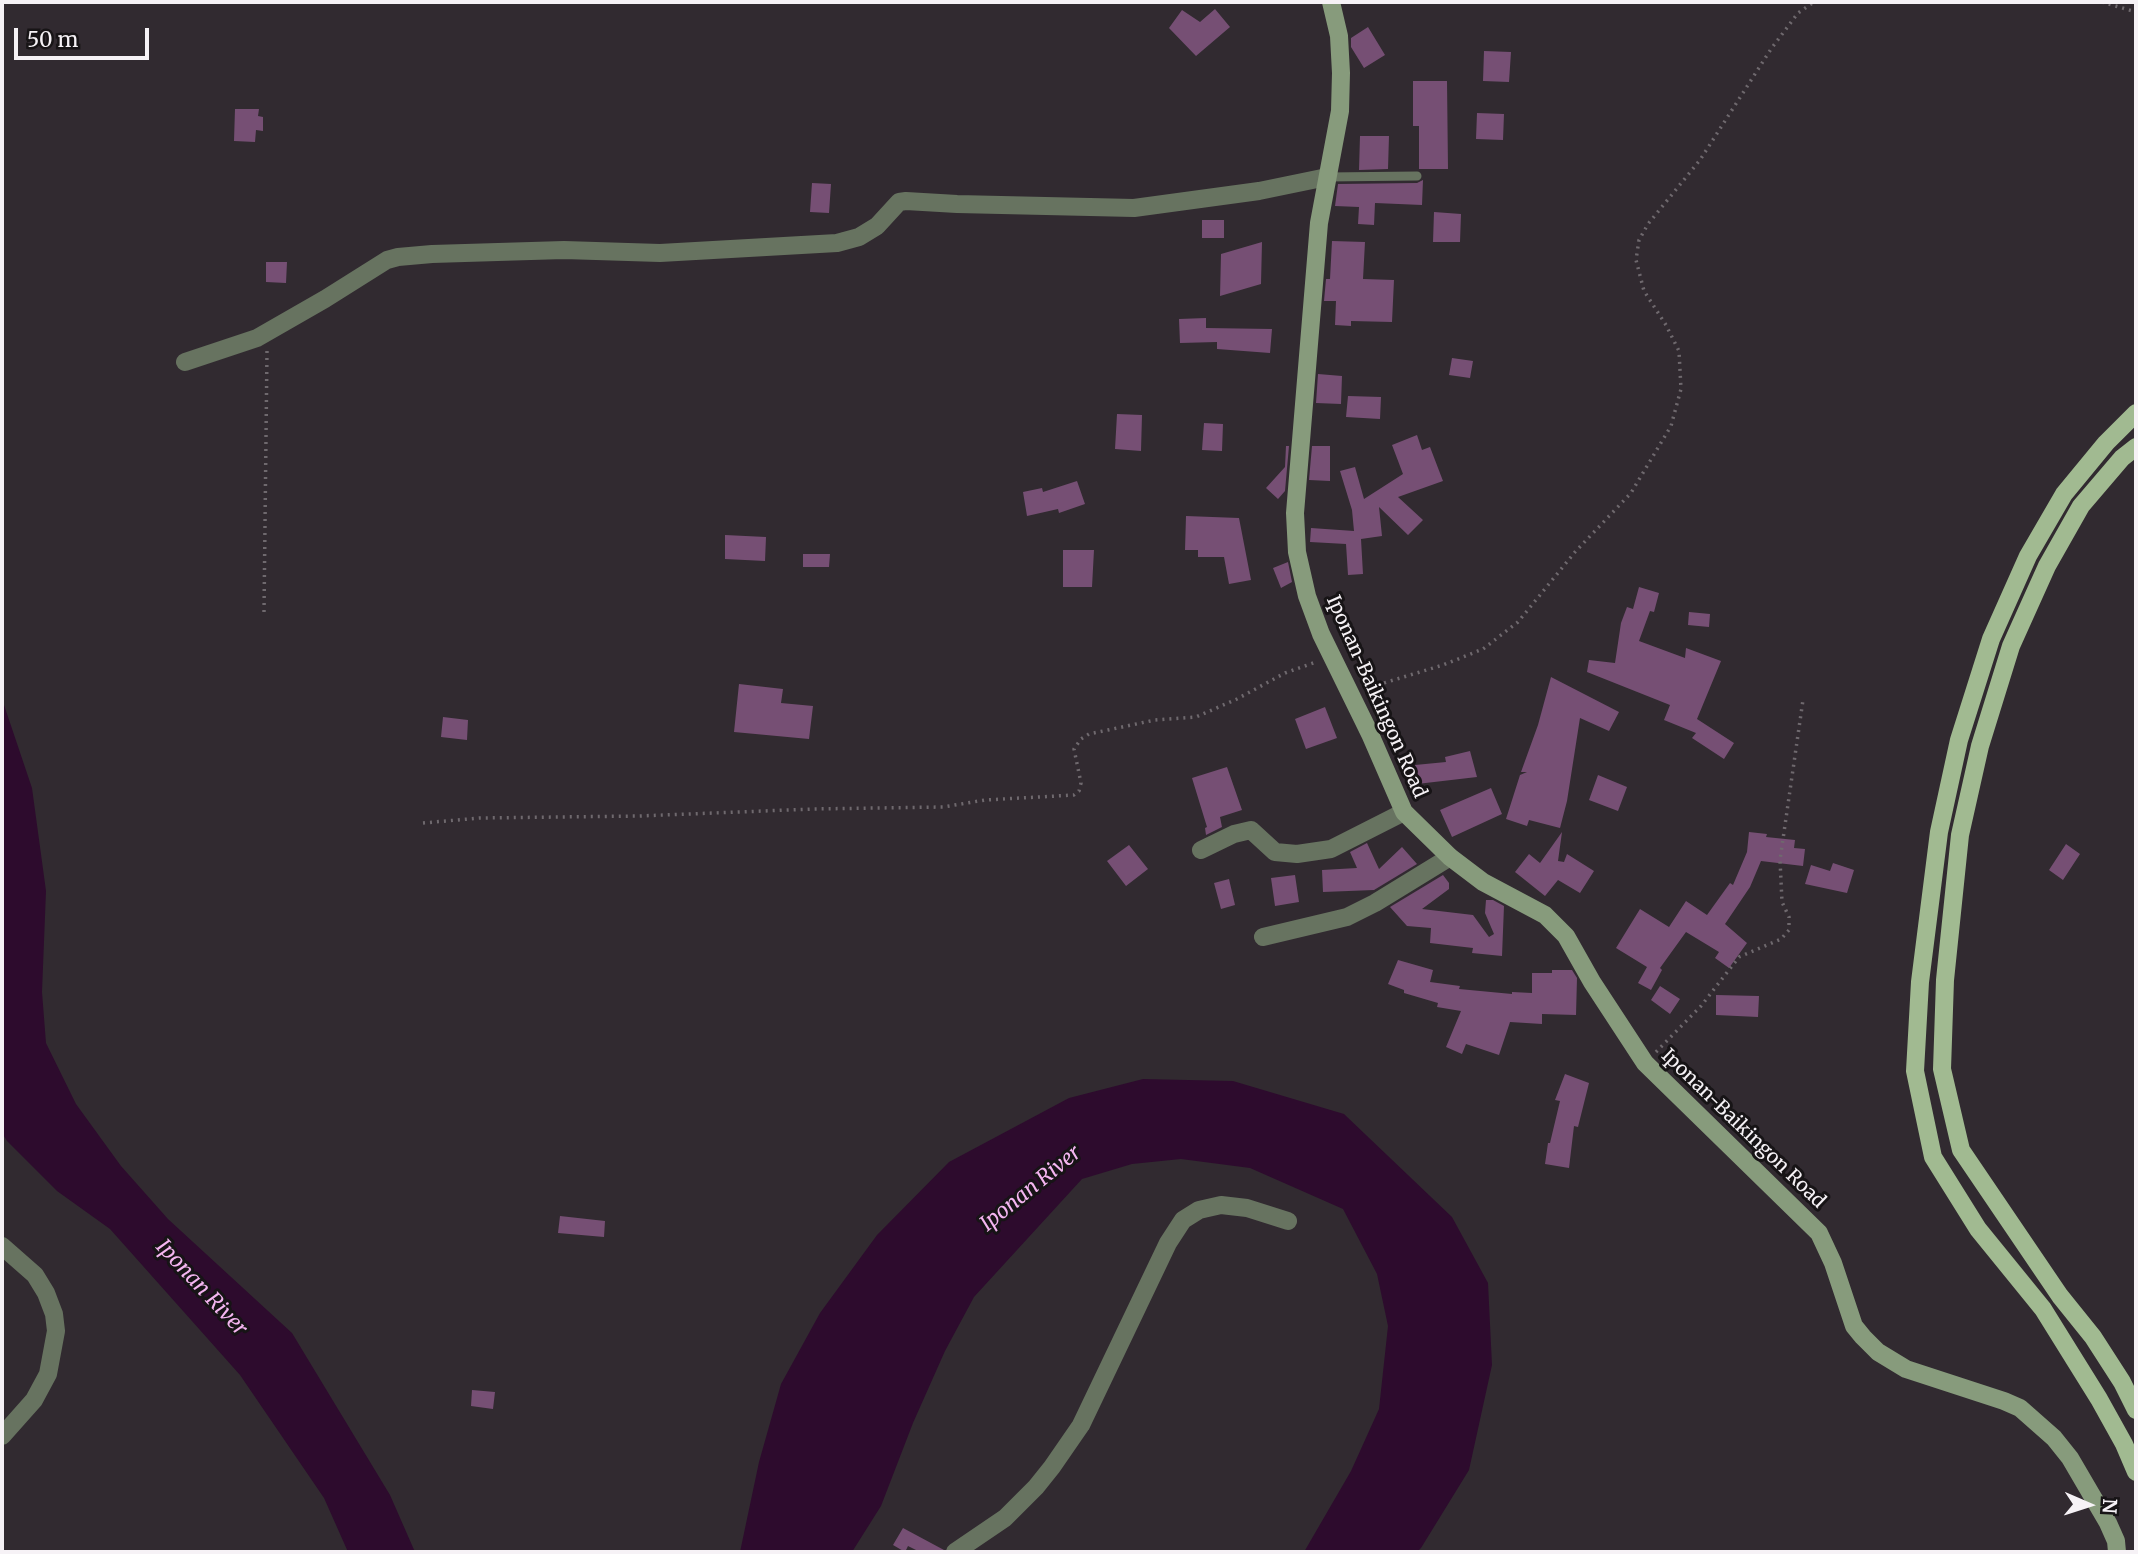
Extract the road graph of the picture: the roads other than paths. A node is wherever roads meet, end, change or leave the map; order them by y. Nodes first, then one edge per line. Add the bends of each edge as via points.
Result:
1 (1331, 2) edge
2 (1417, 176) dead end
3 (1327, 177) junction
4 (185, 362) dead end
5 (2136, 413) edge
6 (2136, 447) edge
7 (1404, 811) junction
8 (1201, 850) dead end
9 (1450, 857) junction
10 (1263, 937) dead end
11 (1288, 1222) dead end
12 (2, 1246) edge
13 (2136, 1410) edge
14 (2, 1436) edge
15 (2136, 1472) edge
16 (954, 1552) edge
17 (2117, 1552) edge

1 - 3 street, Iponan-Baikingon Road via 1341,73 1340,111
2 - 3 lane
3 - 4 street via 1134,208 906,201 859,237 837,243 660,253 564,250 398,257 267,332
3 - 7 street, Iponan-Baikingon Road via 1319,223 1296,513 1297,552 1307,596
5 - 15 main road via 2064,494 2028,556 1991,639 1959,740 1939,832 1920,982 1915,1071 1933,1157 1978,1229 2050,1319
6 - 13 main road via 2081,506 2047,566 2011,646 1980,746 1960,835 1945,980 1942,1069 1961,1150 2093,1337
7 - 8 street via 1331,849 1297,855 1275,852 1251,830
7 - 9 street, Iponan-Baikingon Road
9 - 10 street via 1347,917
9 - 17 street, Iponan-Baikingon Road via 1483,882 1545,915 1566,936 1645,1063 1819,1233 1854,1326 1878,1352 1906,1369 2020,1408 2070,1458 2108,1523
11 - 16 street via 1221,1205 1183,1220 1081,1425 1036,1487 1005,1518
12 - 14 street via 35,1275 50,1304 56,1331 48,1374 34,1400

